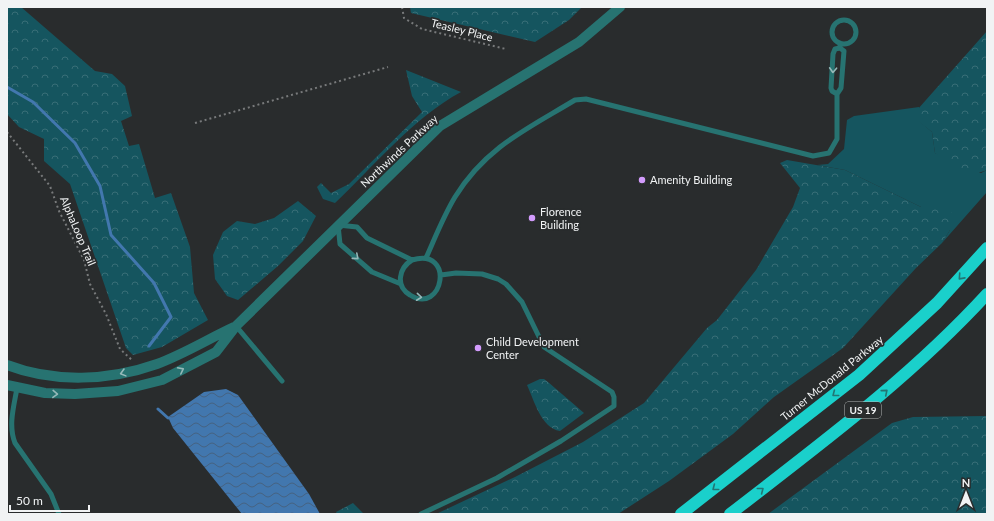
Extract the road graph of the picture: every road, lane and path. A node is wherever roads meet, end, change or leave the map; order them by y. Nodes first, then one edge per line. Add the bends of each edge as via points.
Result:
1 (402, 7) edge
2 (620, 7) edge
3 (840, 46) junction
4 (506, 49) dead end
5 (388, 67) dead end
6 (836, 94) junction
7 (195, 123) dead end
8 (7, 132) edge
9 (338, 226) junction
10 (987, 248) edge
11 (426, 258) junction
12 (412, 260) junction
13 (441, 275) junction
14 (401, 284) junction
15 (987, 294) edge
16 (236, 326) junction
17 (134, 361) dead end
18 (7, 365) edge
19 (282, 381) dead end
20 (12, 387) edge
21 (59, 514) edge
22 (421, 514) edge
23 (681, 514) edge
24 (730, 514) edge

1 - 4 path, Teasley Place via 404,18 422,29
2 - 9 street, Northwinds Parkway via 579,42 440,126
3 - 3 lane via 851,42 855,35 855,27 849,21 837,22 832,29 833,37
3 - 6 lane via 844,51 841,88
3 -> 6 lane via 835,49 831,88
5 - 7 path
6 - 11 lane via 837,139 828,153 819,156 586,99 575,100 512,137 485,158 456,196
8 - 17 path, AlphaLoop Trail via 50,186 84,260 90,284 106,314 120,350
9 - 12 lane via 357,227 367,238
9 -> 14 lane via 340,244 372,272
9 - 16 street, Northwinds Parkway
10 -> 23 highway, Turner McDonald Parkway / US 19 via 937,303 859,375
11 - 12 lane
11 - 13 lane via 437,266
12 - 14 lane via 402,269
14 -> 13 lane via 413,297 426,298 437,291
13 - 22 lane via 482,274 506,284 522,302 544,347 612,392 614,406 561,441 497,478
24 -> 15 highway, US 19 via 883,394 956,328
16 -> 18 street, Northwinds Parkway via 156,364 115,375 75,378 48,376
16 - 19 lane
20 -> 16 street, Northwinds Parkway via 45,393 75,394 118,391 162,380 216,352
20 - 21 lane via 12,434 15,443 51,494

